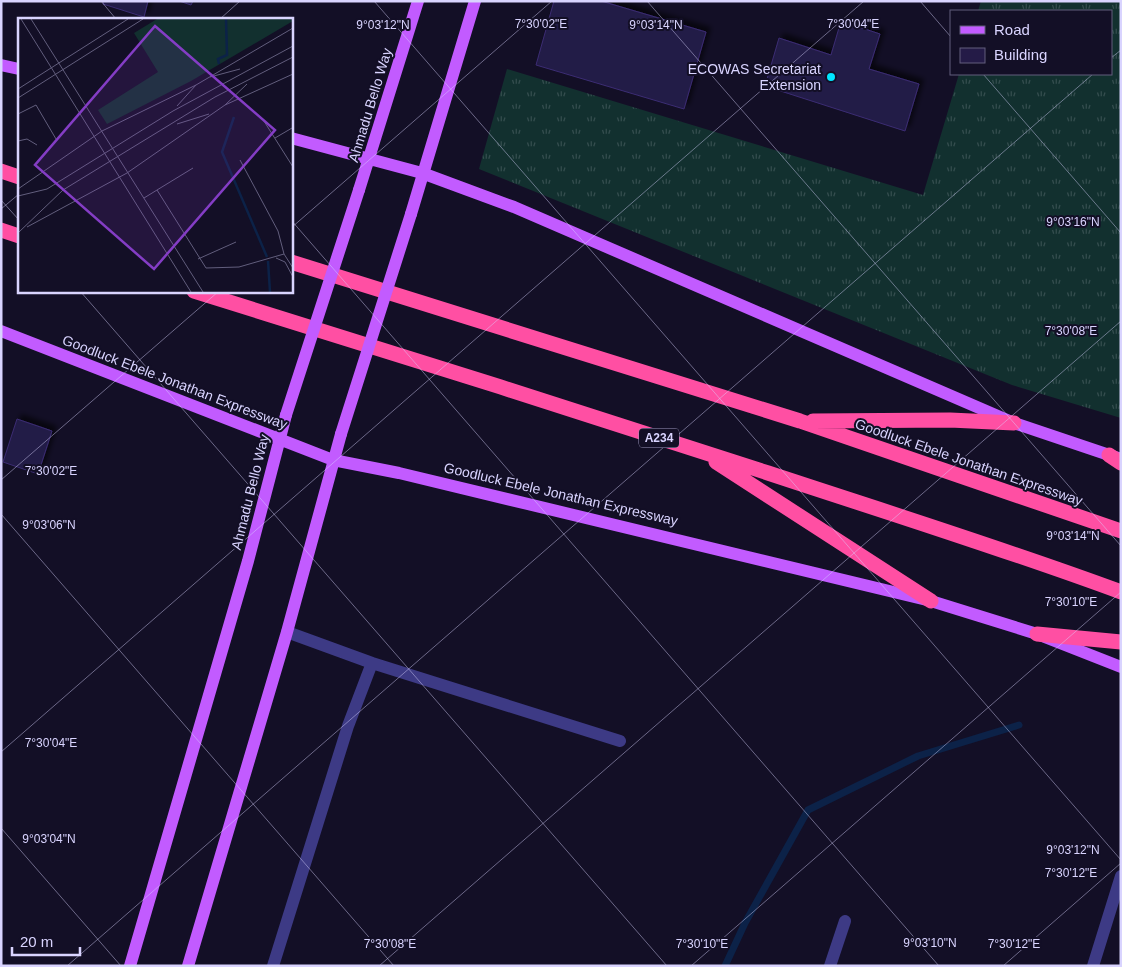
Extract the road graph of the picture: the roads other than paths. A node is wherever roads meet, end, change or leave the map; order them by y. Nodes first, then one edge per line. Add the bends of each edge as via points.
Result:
1 (418, 1) edge
2 (475, 1) edge
3 (1, 65) edge
4 (18, 69) edge
5 (292, 138) edge
6 (369, 157) junction
7 (1, 171) edge
8 (422, 173) junction
9 (18, 177) edge
10 (1, 230) edge
11 (18, 236) edge
12 (292, 262) edge
13 (197, 292) edge
14 (1, 331) edge
15 (800, 421) junction
16 (1014, 423) junction
17 (278, 440) junction
18 (698, 450) junction
19 (1117, 459) edge
20 (333, 460) junction
21 (1121, 531) edge
22 (1121, 592) edge
23 (931, 601) junction
24 (287, 632) junction
25 (1038, 634) junction
26 (1121, 642) edge
27 (372, 662) junction
28 (1121, 667) edge
29 (620, 741) dead end
30 (1121, 876) edge
31 (845, 921) dead end
32 (130, 966) edge
33 (188, 966) edge
34 (272, 966) edge
35 (830, 966) edge
36 (1093, 966) edge

1 - 6 main road, Ahmadu Bello Way
2 - 8 main road
3 - 4 main road
5 - 6 main road
6 - 8 main road
6 - 17 main road, Ahmadu Bello Way, bridge
7 - 9 highway
8 - 16 main road via 514,207
8 - 20 main road, bridge
10 - 11 highway
12 - 15 highway, Goodluck Ebele Jonathan Expressway
13 - 18 highway, A234
14 - 17 main road, Goodluck Ebele Jonathan Expressway
15 - 16 highway
15 - 21 highway, Goodluck Ebele Jonathan Expressway
16 - 19 main road
17 - 20 main road, Goodluck Ebele Jonathan Expressway
17 - 32 main road, Ahmadu Bello Way via 248,561
18 - 22 highway, A234 via 1032,559
18 - 23 highway
20 - 23 main road, Goodluck Ebele Jonathan Expressway via 592,518
20 - 24 main road
23 - 25 main road, Goodluck Ebele Jonathan Expressway
24 - 27 street
24 - 33 main road
25 - 26 highway
25 - 28 main road, Goodluck Ebele Jonathan Expressway
27 - 29 street
27 - 34 street via 348,726
30 - 36 street
31 - 35 street

